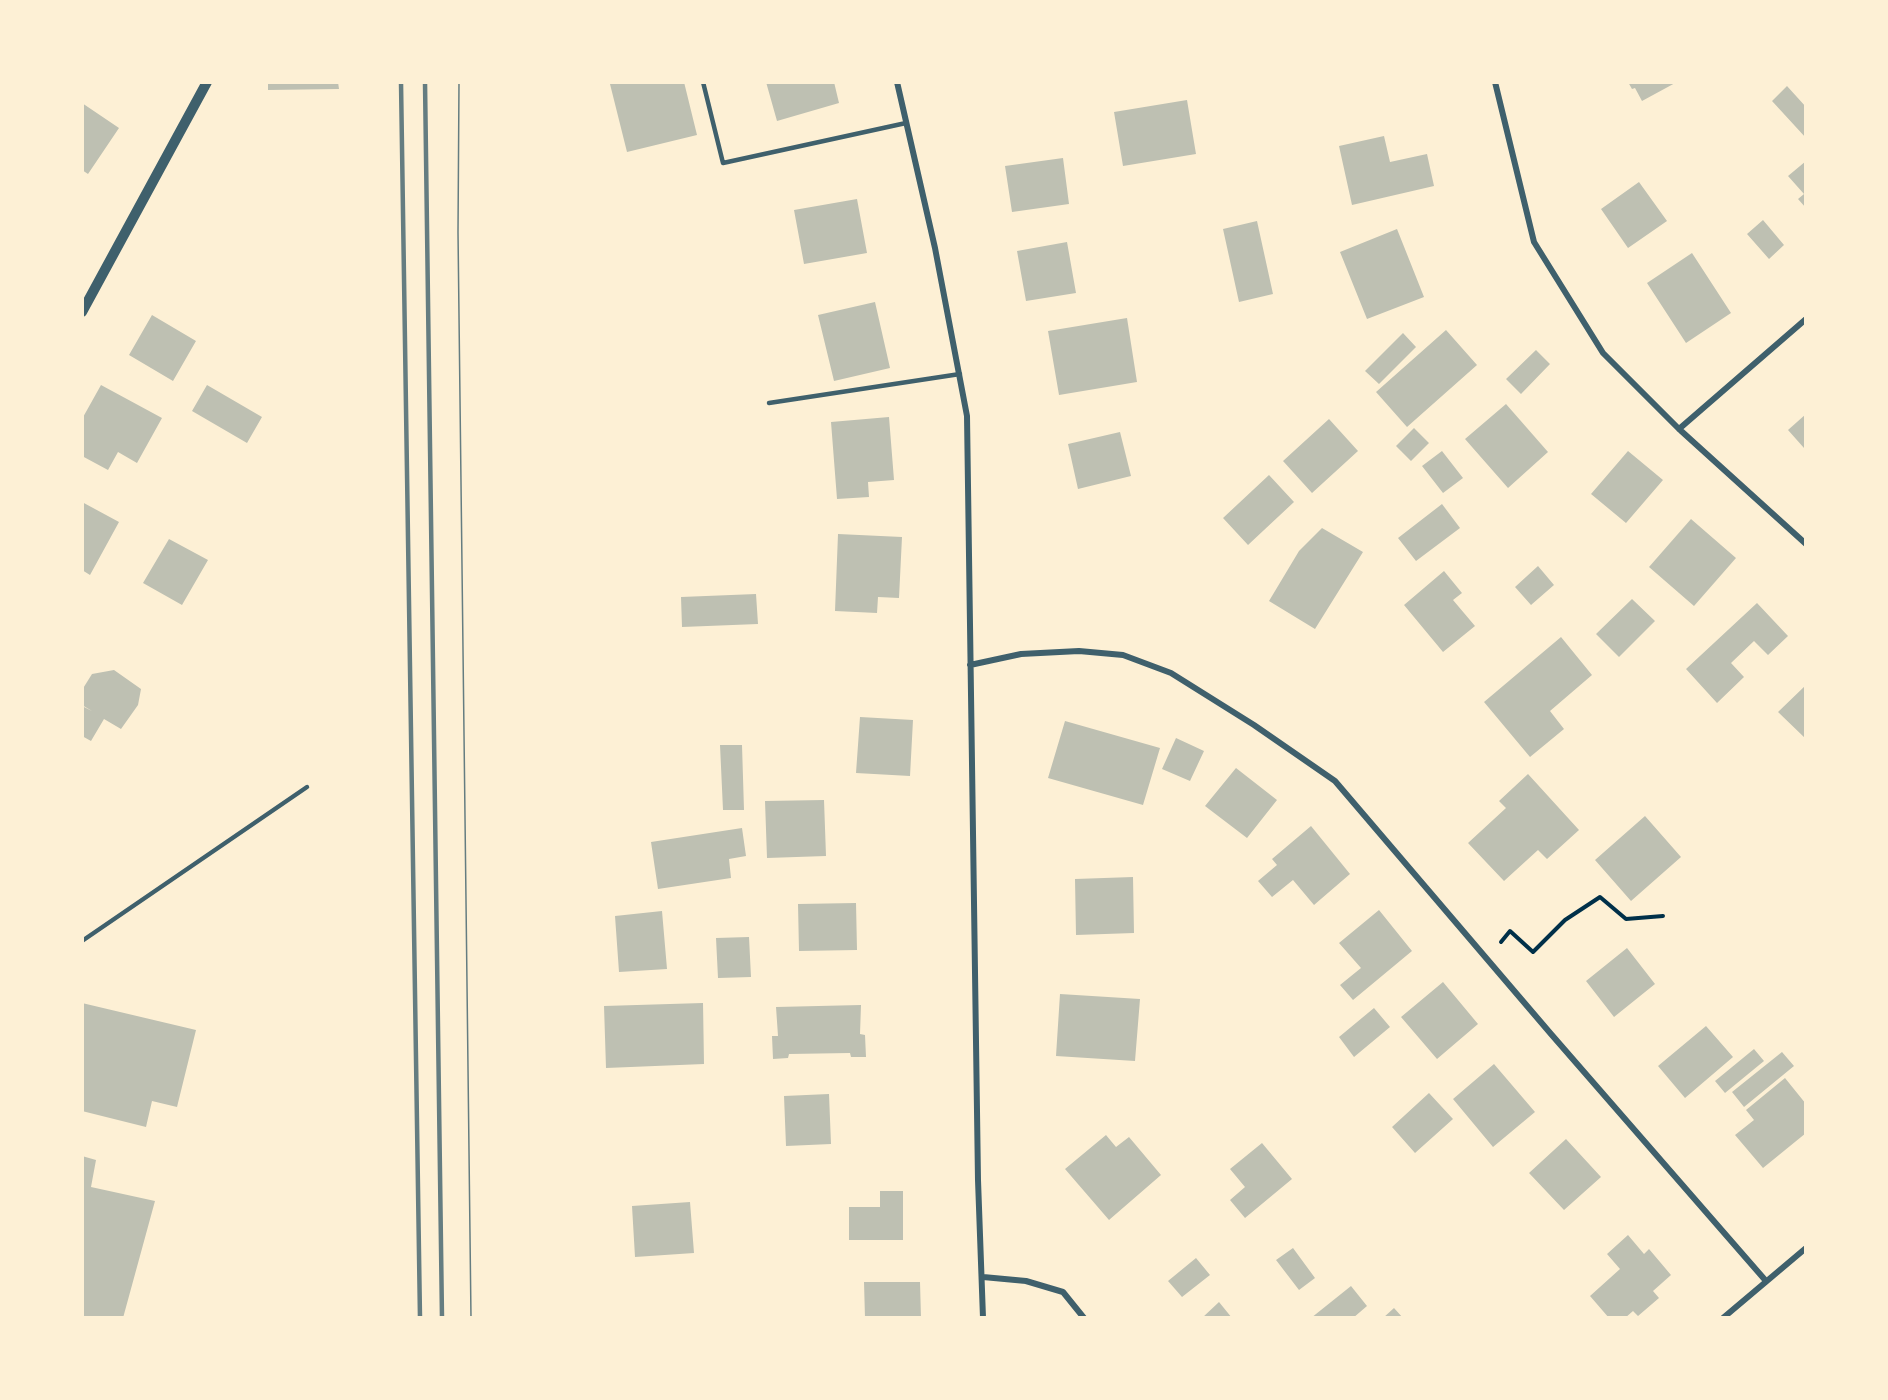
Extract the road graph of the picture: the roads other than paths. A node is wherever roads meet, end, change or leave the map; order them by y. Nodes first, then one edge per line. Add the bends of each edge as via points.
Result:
1 (207, 82) edge
2 (703, 82) edge
3 (897, 82) edge
4 (1495, 82) edge
5 (906, 123) junction
6 (82, 312) edge
7 (1806, 319) edge
8 (960, 374) junction
9 (769, 402) dead end
10 (1678, 429) junction
11 (1806, 544) edge
12 (970, 665) junction
13 (308, 788) dead end
14 (82, 941) edge
15 (1806, 1248) edge
16 (983, 1277) junction
17 (1766, 1281) junction
18 (983, 1317) edge
19 (1084, 1317) edge
20 (1723, 1317) edge

1 - 6 street
2 - 5 lane via 723,163
3 - 5 street
4 - 10 street via 1534,242 1603,353
5 - 8 street
7 - 10 street
8 - 9 lane
8 - 12 street via 968,424
10 - 11 street
12 - 16 street
12 - 17 street via 1021,654 1079,651 1123,655 1171,673 1335,781
13 - 14 lane
15 - 17 street
16 - 18 street
16 - 19 street via 1026,1281 1063,1292
17 - 20 street

